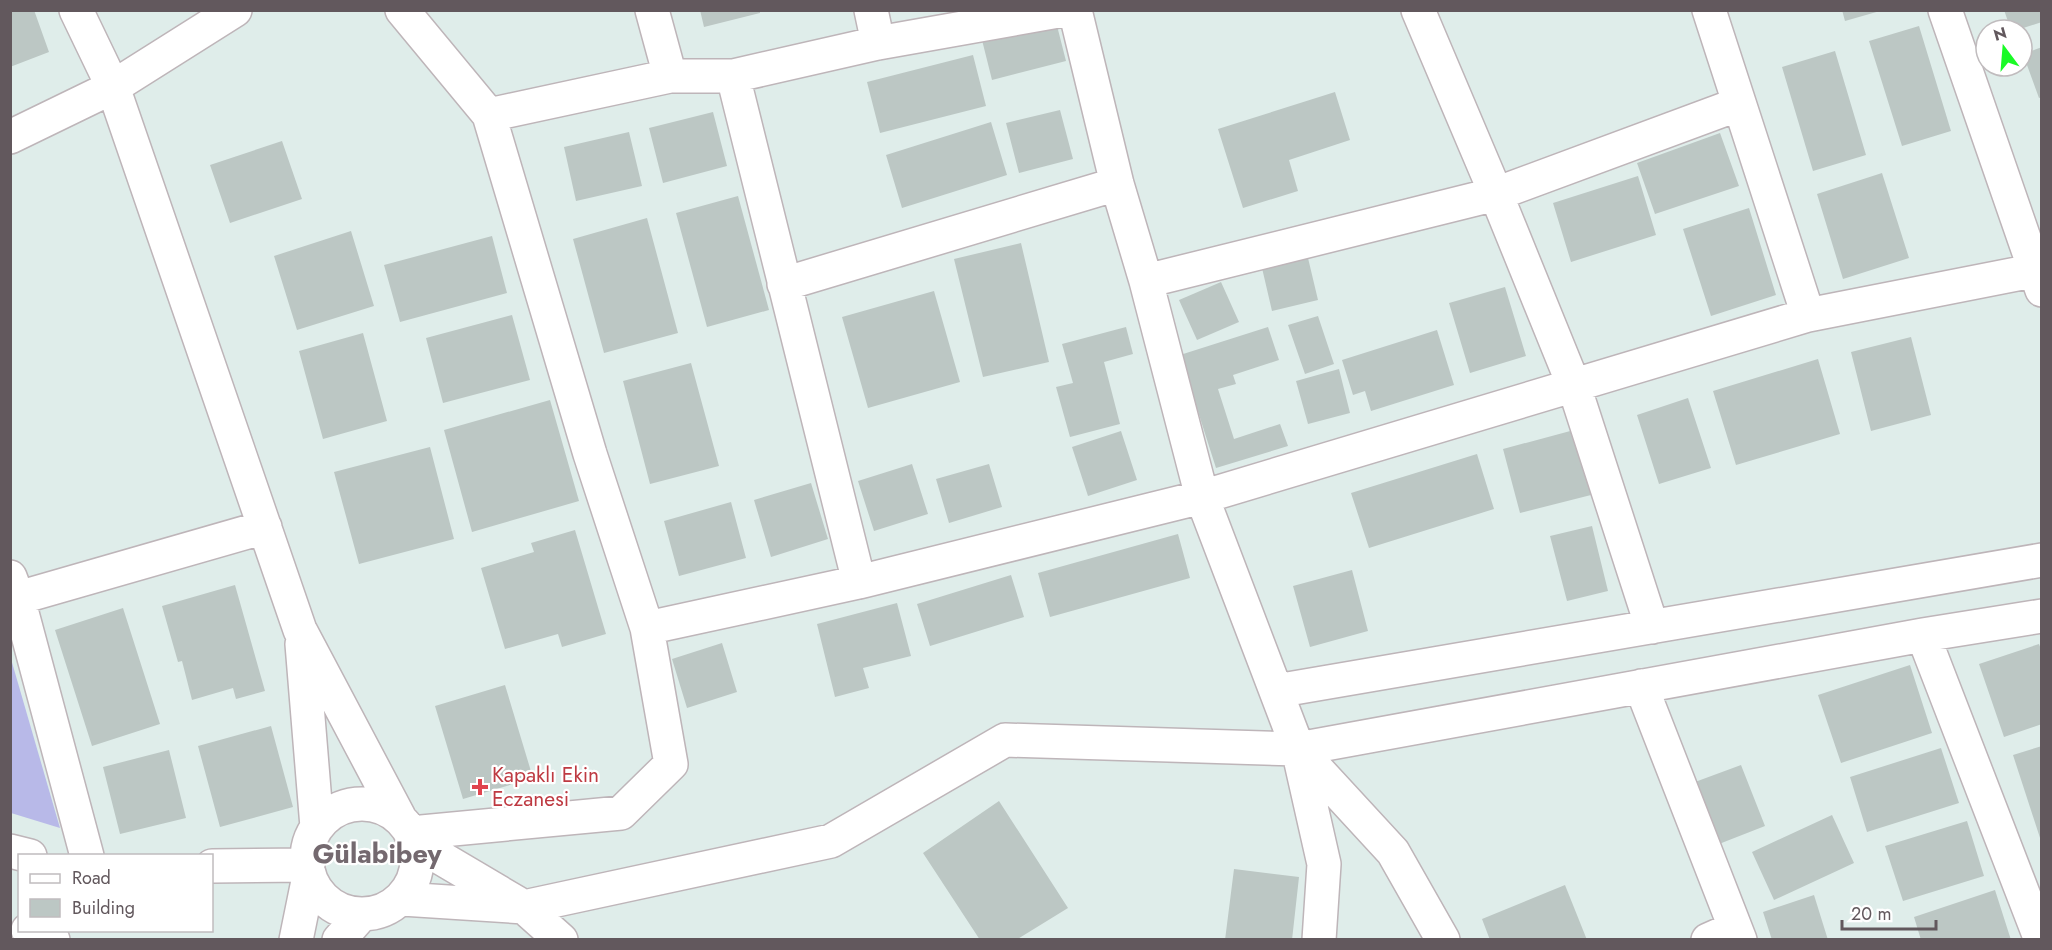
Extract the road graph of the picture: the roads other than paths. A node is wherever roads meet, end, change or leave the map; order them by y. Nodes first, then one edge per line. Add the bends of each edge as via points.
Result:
1 (76, 10) edge
2 (235, 10) edge
3 (402, 10) edge
4 (652, 10) edge
5 (871, 10) edge
6 (1064, 10) edge
7 (1075, 10) edge
8 (1418, 10) edge
9 (1709, 10) edge
10 (1945, 10) edge
11 (878, 43) junction
12 (670, 76) junction
13 (733, 76) junction
14 (113, 87) junction
15 (1739, 104) junction
16 (489, 115) junction
17 (10, 137) edge
18 (1117, 184) junction
19 (1497, 194) junction
20 (2039, 277) edge
21 (1146, 281) junction
22 (784, 284) junction
23 (1808, 315) junction
24 (1574, 386) junction
25 (1202, 497) junction
26 (265, 526) junction
27 (2042, 560) edge
28 (859, 582) junction
29 (14, 588) edge
30 (2042, 616) edge
31 (1652, 627) junction
32 (647, 628) junction
33 (300, 630) junction
34 (1923, 635) junction
35 (1641, 686) junction
36 (1276, 691) junction
37 (1298, 749) junction
38 (317, 827) junction
39 (408, 831) junction
40 (10, 851) edge
41 (25, 854) edge
42 (87, 854) edge
43 (213, 867) edge
44 (308, 870) junction
45 (402, 899) junction
46 (524, 907) junction
47 (360, 915) junction
48 (34, 932) edge
49 (1728, 936) edge
50 (53, 939) edge
51 (296, 939) edge
52 (339, 939) edge
53 (561, 939) edge
54 (1319, 939) edge
55 (1443, 939) edge
56 (2041, 939) edge

1 - 14 street
2 - 14 street
3 - 16 street
4 - 12 street
5 - 11 street
6 - 11 street
7 - 18 street
8 - 19 street
9 - 15 street
10 - 20 street
11 - 13 street
12 - 13 street
12 - 16 street
13 - 22 street
14 - 17 street
14 - 26 street
15 - 19 street
15 - 23 street
16 - 32 street via 590,454
18 - 21 street
18 - 22 street
19 - 21 street
19 - 24 street
20 - 23 street
21 - 25 street
22 - 28 street
23 - 24 street
24 - 25 street
24 - 31 street
25 - 28 street
25 - 36 street
26 - 29 street
26 - 33 street
27 - 31 street
28 - 32 street
29 - 42 street
30 - 34 street
31 - 36 street
32 - 39 street via 670,764 621,813
33 - 38 street
33 - 39 street
34 - 35 street
34 - 56 street
35 - 37 street
35 - 49 street
36 - 37 street
37 - 46 street via 1005,740 831,841
37 - 54 street via 1324,864
37 - 55 street via 1393,852
38 - 39 street via 334,812 356,804 379,806
38 - 44 street via 310,842
39 - 45 street via 418,858 414,879
39 - 46 street
40 - 41 street
43 - 44 street
44 - 47 street via 320,896 338,909
44 - 51 street
45 - 46 street
45 - 47 street via 383,911
46 - 53 street
47 - 52 street
48 - 50 street

